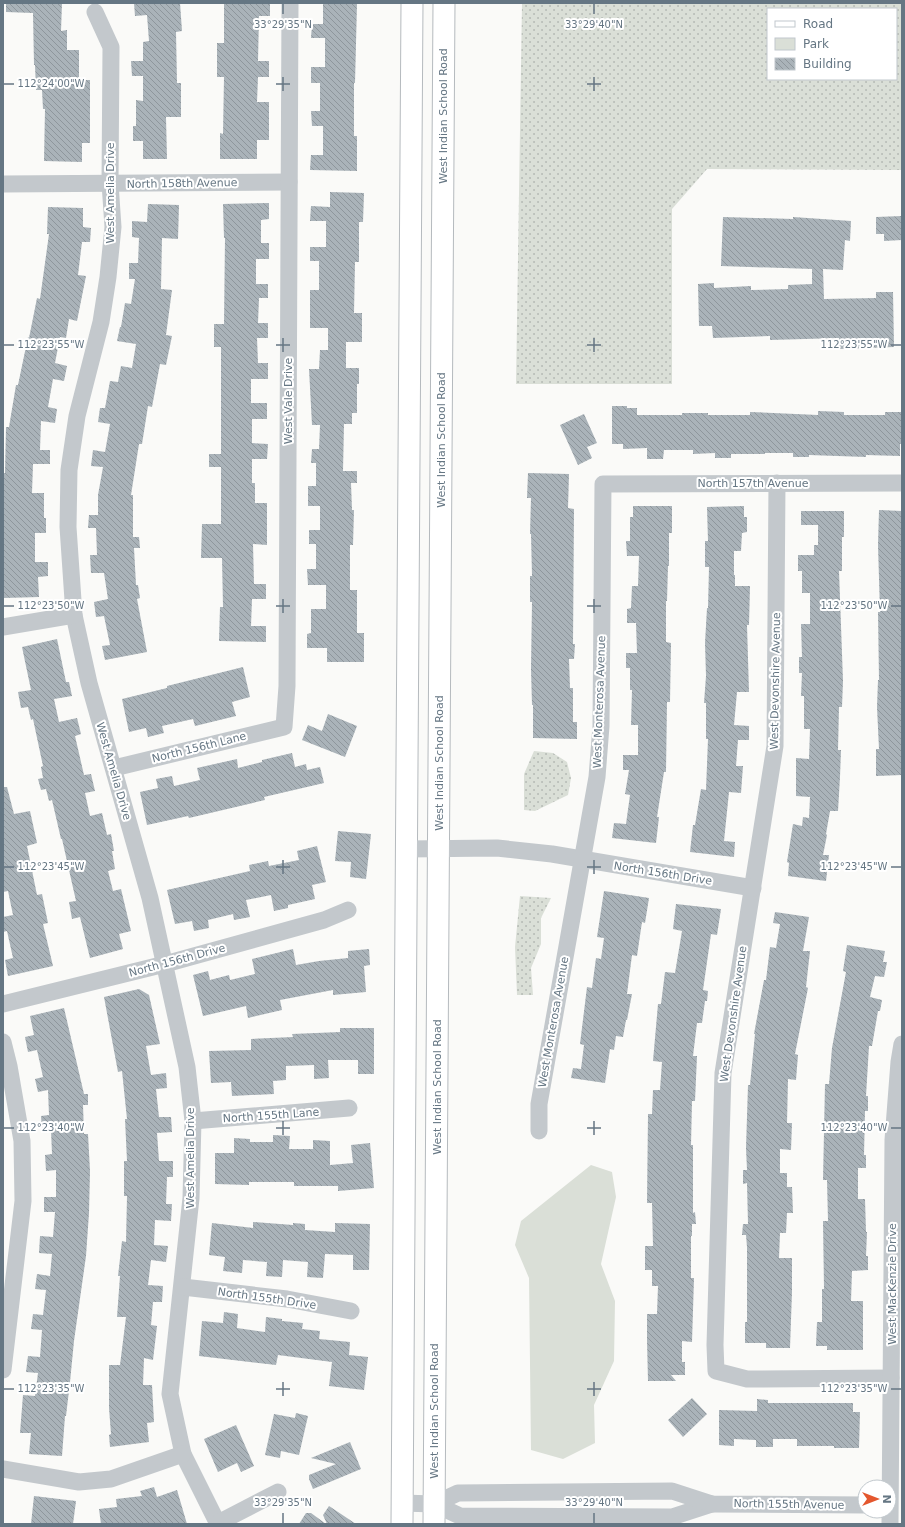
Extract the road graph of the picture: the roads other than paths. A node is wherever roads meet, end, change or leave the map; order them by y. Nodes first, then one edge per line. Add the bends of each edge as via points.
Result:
1 (290, 3) edge
2 (412, 3) edge
3 (444, 3) edge
4 (95, 12) dead end
5 (289, 182) junction
6 (3, 184) edge
7 (110, 184) junction
8 (777, 483) junction
9 (902, 483) edge
10 (603, 484) joint
11 (74, 615) junction
12 (3, 627) edge
13 (284, 726) joint
14 (114, 768) junction
15 (438, 848) junction
16 (406, 849) junction
17 (583, 859) junction
18 (753, 888) junction
19 (348, 910) dead end
20 (165, 964) junction
21 (3, 1004) edge
22 (3, 1042) edge
23 (902, 1044) edge
24 (349, 1108) dead end
25 (193, 1121) junction
26 (539, 1131) dead end
27 (897, 1140) edge
28 (183, 1287) junction
29 (351, 1311) dead end
30 (3, 1370) edge
31 (891, 1378) junction
32 (182, 1454) junction
33 (3, 1469) edge
34 (893, 1479) edge
35 (278, 1492) dead end
36 (402, 1503) junction
37 (712, 1504) junction
38 (857, 1505) edge
39 (434, 1514) edge
40 (218, 1523) edge
41 (402, 1524) edge

1 - 5 street, West Vale Drive
2 - 16 main road
3 - 15 main road, West Indian School Road
4 - 7 street, West Amelia Drive via 110,47
5 - 7 street, North 158th Avenue
5 - 13 street, West Vale Drive via 287,686
6 - 7 street, North 158th Avenue
7 - 11 street, West Amelia Drive via 113,227 107,285 101,322 77,416 70,470 68,527
8 - 9 street, North 157th Avenue
8 - 10 street, North 157th Avenue
8 - 18 street, West Devonshire Avenue via 775,746
10 - 17 street, West Monterosa Avenue via 600,745
11 - 12 street
11 - 14 street, West Amelia Drive
13 - 14 street, North 156th Lane
14 - 20 street, West Amelia Drive via 150,898
15 - 16 street, North 156th Drive
15 - 17 street, North 156th Drive via 497,848
15 - 39 main road, West Indian School Road
16 - 36 main road
17 - 18 street, North 156th Drive
17 - 26 street, West Monterosa Avenue via 539,1104
18 - 31 street, West Devonshire Avenue via 723,1073 716,1371 747,1379
19 - 20 street, North 156th Drive via 324,920
20 - 21 street, North 156th Drive
20 - 25 street, West Amelia Drive via 187,1067
22 - 30 street via 22,1141 23,1193
23 - 27 street, West MacKenzie Drive via 899,1062
24 - 25 street, North 155th Lane
25 - 28 street, West Amelia Drive via 192,1198
27 - 31 street, West MacKenzie Drive
28 - 29 street, North 155th Drive via 287,1299
28 - 32 street, West Amelia Drive via 170,1394
31 - 34 street, West MacKenzie Drive
32 - 33 street via 103,1480 79,1482
32 - 40 street, West Amelia Drive
35 - 40 street
36 - 39 street, North 155th Avenue
36 - 41 main road
37 - 38 street, North 155th Avenue
37 - 39 street, North 155th Avenue via 672,1517
37 - 39 street, North 155th Avenue via 672,1491 458,1493

